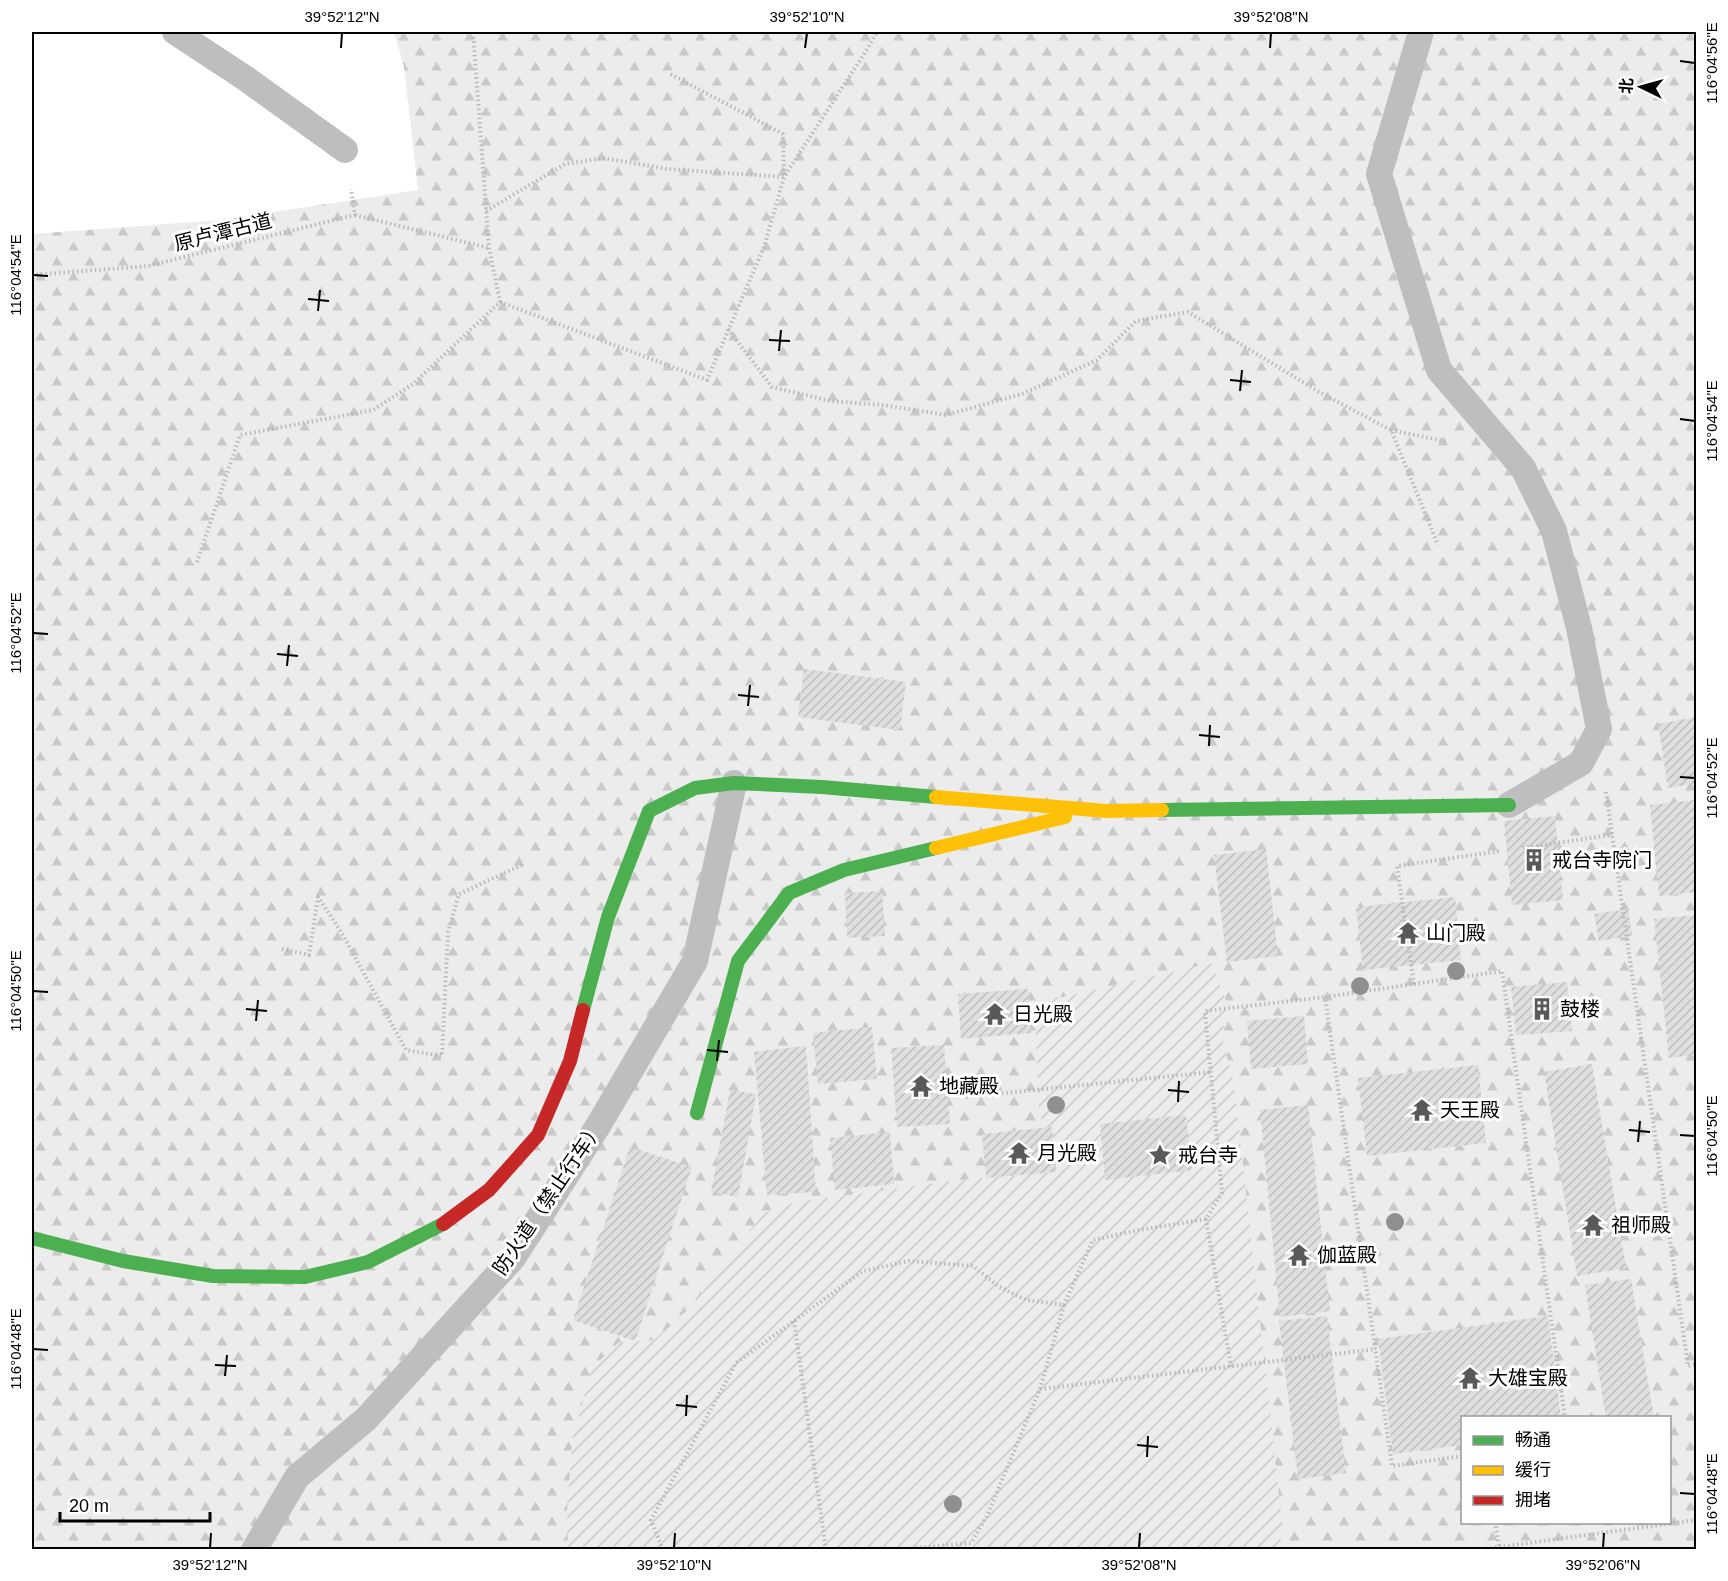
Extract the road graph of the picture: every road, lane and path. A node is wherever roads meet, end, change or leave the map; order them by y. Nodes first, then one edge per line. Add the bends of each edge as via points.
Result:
1 (175, 32) edge
2 (473, 32) edge
3 (877, 32) edge
4 (1421, 32) edge
5 (670, 74) dead end
6 (345, 150) joint
7 (784, 177) junction
8 (486, 212) junction
9 (355, 215) junction
10 (489, 248) junction
11 (32, 275) edge
12 (500, 302) junction
13 (728, 329) junction
14 (1438, 545) dead end
15 (197, 562) dead end
16 (1599, 729) junction
17 (734, 783) junction
18 (1509, 805) joint
19 (1092, 810) junction
20 (1611, 835) junction
21 (1521, 848) dead end
22 (1509, 850) dead end
23 (525, 864) dead end
24 (282, 949) dead end
25 (1414, 984) junction
26 (1325, 997) junction
27 (1211, 1072) junction
28 (966, 1097) dead end
29 (697, 1113) dead end
30 (1206, 1219) junction
31 (32, 1238) edge
32 (1064, 1305) junction
33 (794, 1321) junction
34 (1376, 1349) junction
35 (1696, 1364) edge
36 (1231, 1366) junction
37 (1040, 1389) junction
38 (1565, 1416) edge
39 (1461, 1456) edge
40 (1696, 1520) edge
41 (1671, 1523) edge
42 (1495, 1524) edge
43 (1666, 1524) edge
44 (1499, 1546) junction
45 (254, 1550) edge
46 (663, 1550) edge
47 (826, 1550) edge
48 (893, 1550) edge
49 (1477, 1550) edge

1 - 6 lane
2 - 8 path
3 - 7 path
4 - 16 lane via 1379,174 1439,370 1523,468 1554,531
5 - 7 path via 783,134
6 - 9 path
7 - 8 path via 668,170 603,158 565,164
7 - 13 path via 764,247
8 - 10 path
9 - 10 path
9 - 11 path, 原卢潭古道 via 148,266
10 - 12 path
12 - 13 path via 707,380
12 - 15 path via 413,384 373,410 240,435
13 - 14 path via 772,387 830,401 946,415 1022,394 1097,360 1136,321 1188,312 1319,392 1391,430
16 - 18 lane via 1581,763
16 - 20 path
17 - 19 street
17 - 31 street via 695,788 649,811 608,917 570,1061 538,1135 489,1190 437,1228 368,1262 305,1276 213,1275 123,1261
17 - 45 lane, 防火道（禁止行车） via 695,961 598,1126 513,1258 366,1419 297,1477
18 - 19 street
19 - 29 street via 844,870 789,893 738,961
20 - 21 path
20 - 35 path via 1688,1366
22 - 25 path via 1397,866
23 - 24 path via 459,894 448,932 442,1056 406,1050 318,897 309,955
25 - 26 path
25 - 38 path via 1502,971
26 - 27 path via 1205,1011
26 - 34 path
27 - 28 path
27 - 30 path via 1222,1193
30 - 32 path via 1094,1240
30 - 36 path
32 - 33 path via 1026,1300 998,1286 973,1266 909,1261 863,1270
32 - 37 path
33 - 46 path via 736,1363 651,1520
33 - 47 path
34 - 36 path
34 - 39 path via 1392,1466
36 - 37 path
37 - 48 path via 987,1516 971,1544
40 - 41 path
42 - 44 path
43 - 44 path
44 - 49 path

